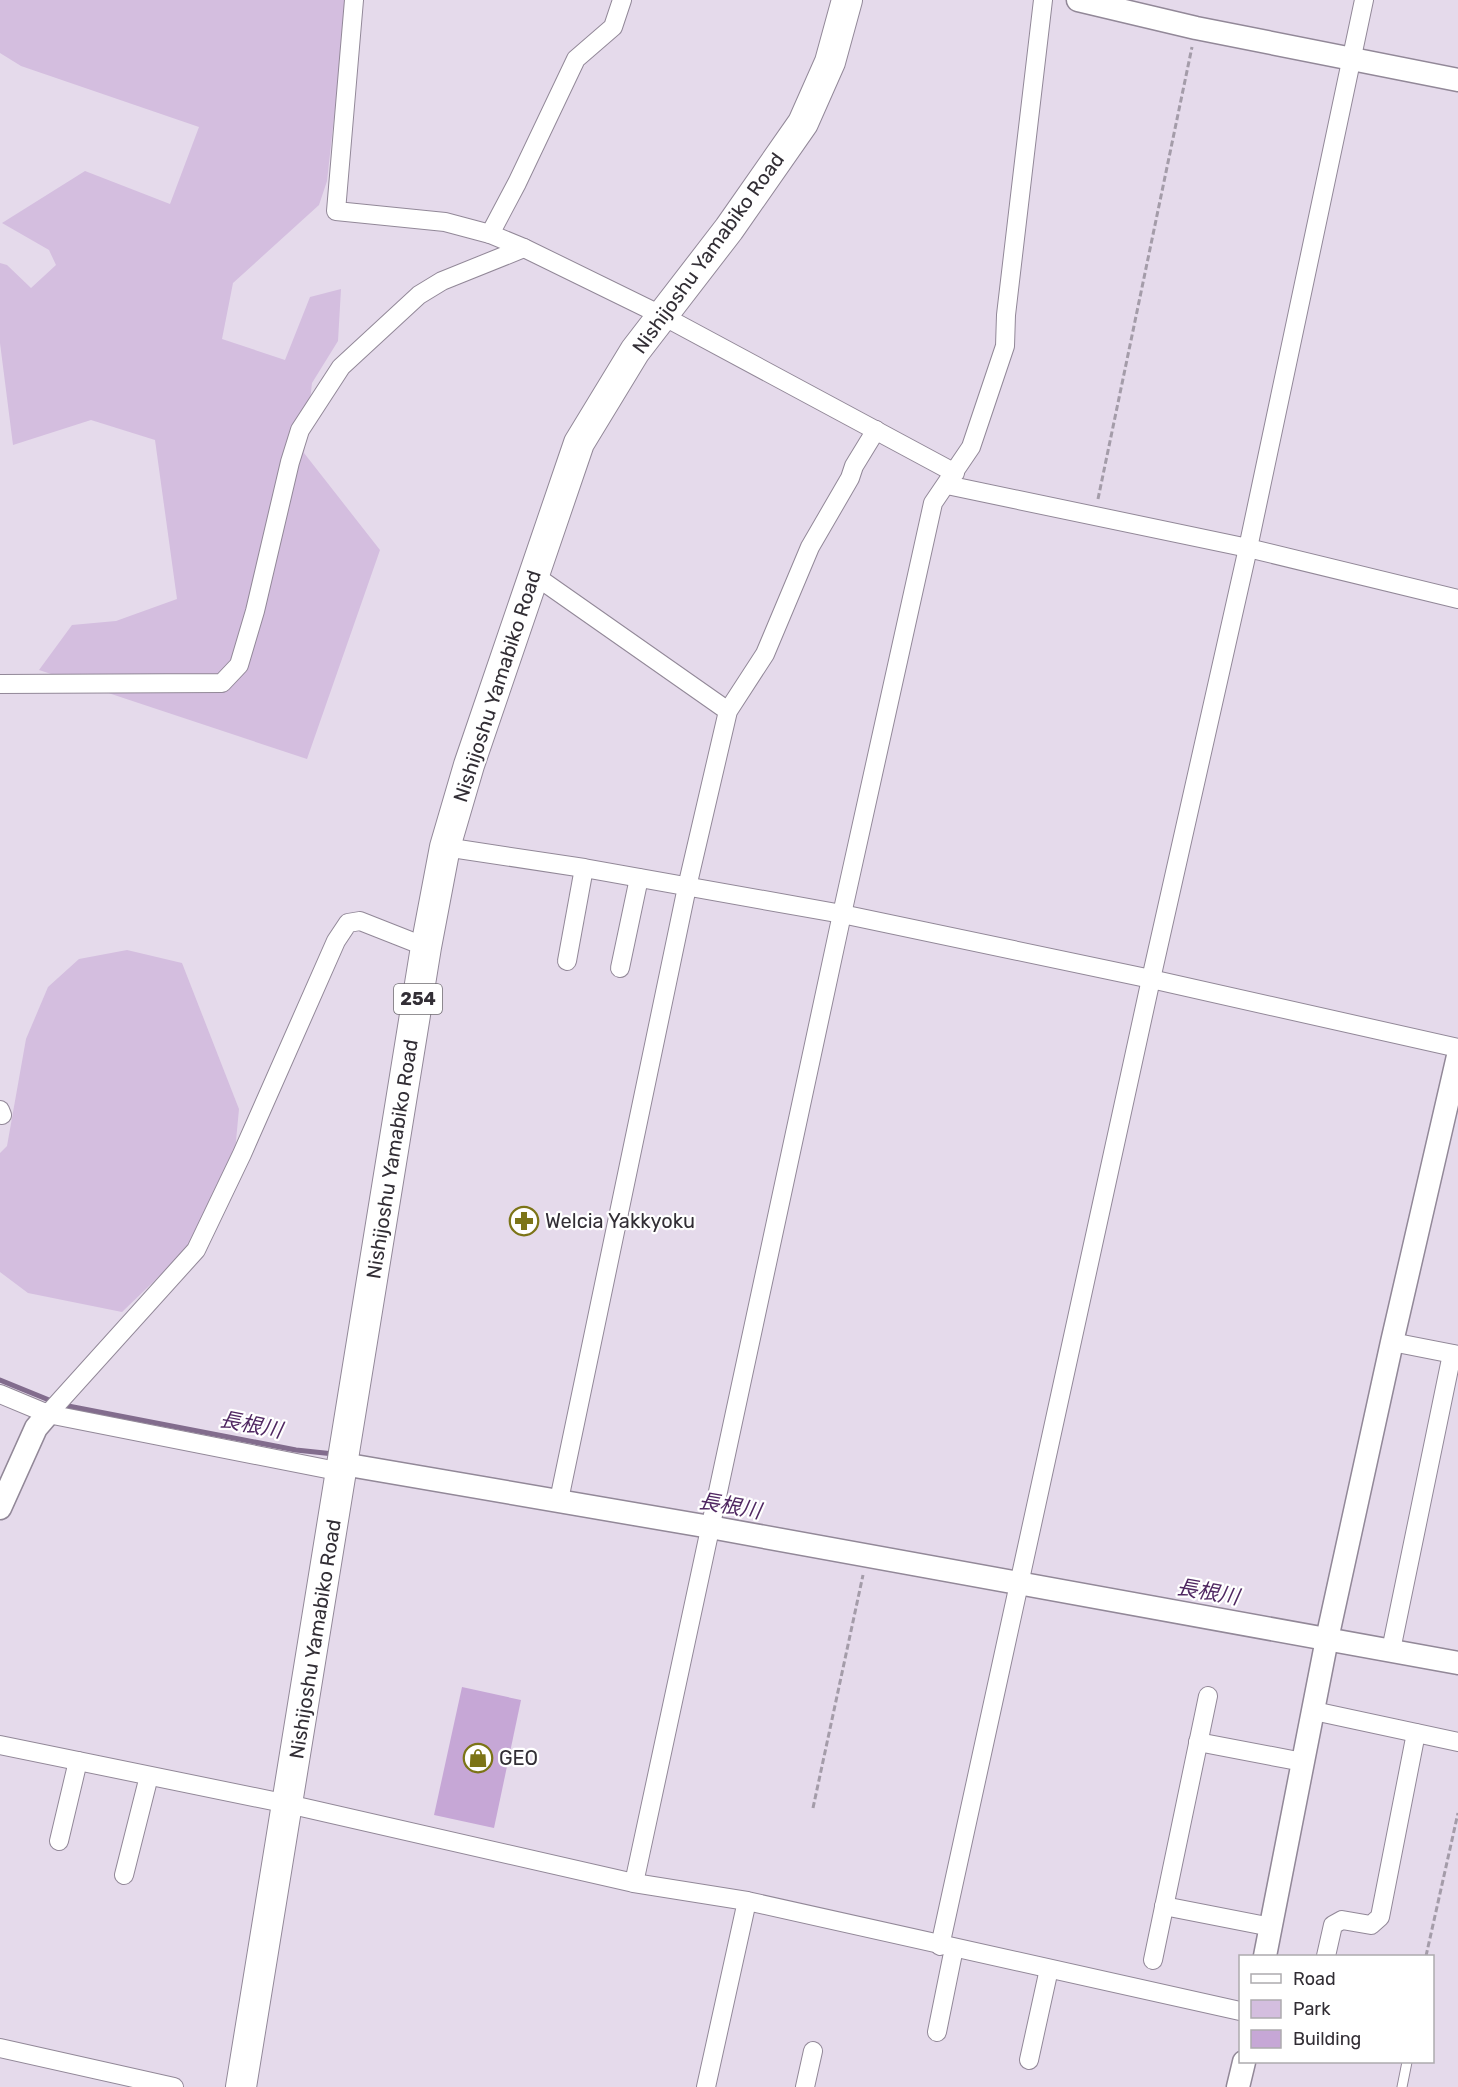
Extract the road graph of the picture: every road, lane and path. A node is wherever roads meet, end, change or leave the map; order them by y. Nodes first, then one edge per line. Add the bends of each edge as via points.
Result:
1 (354, 0) edge
2 (622, 0) edge
3 (847, 0) edge
4 (1043, 0) edge
5 (1078, 0) edge
6 (1364, 0) edge
7 (1196, 28) junction
8 (1351, 58) junction
9 (1458, 80) edge
10 (490, 234) junction
11 (524, 248) junction
12 (663, 316) junction
13 (876, 430) junction
14 (951, 479) junction
15 (1094, 515) junction
16 (1248, 548) junction
17 (534, 575) junction
18 (1458, 599) edge
19 (0, 684) edge
20 (728, 711) junction
21 (445, 847) junction
22 (584, 868) junction
23 (639, 878) junction
24 (687, 887) junction
25 (842, 914) junction
26 (426, 947) junction
27 (567, 961) dead end
28 (620, 968) dead end
29 (1151, 980) junction
30 (1458, 1048) edge
31 (1458, 1056) edge
32 (1392, 1342) junction
33 (1455, 1354) edge
34 (0, 1394) edge
35 (48, 1414) junction
36 (342, 1468) junction
37 (559, 1500) junction
38 (0, 1507) edge
39 (710, 1527) junction
40 (867, 1556) junction
41 (1020, 1583) junction
42 (1327, 1639) junction
43 (1391, 1650) junction
44 (1458, 1663) edge
45 (1208, 1696) dead end
46 (1314, 1711) junction
47 (1416, 1733) junction
48 (1198, 1742) junction
49 (1458, 1742) edge
50 (0, 1745) edge
51 (78, 1761) junction
52 (1303, 1762) junction
53 (149, 1776) junction
54 (288, 1804) junction
55 (813, 1808) dead end
56 (1458, 1813) edge
57 (60, 1841) dead end
58 (124, 1875) dead end
59 (634, 1882) junction
60 (747, 1902) junction
61 (1164, 1906) junction
62 (1271, 1927) junction
63 (947, 1947) junction
64 (1265, 1955) edge
65 (1326, 1955) edge
66 (1426, 1955) edge
67 (1153, 1960) dead end
68 (1048, 1969) junction
69 (1239, 2011) edge
70 (937, 2032) dead end
71 (0, 2048) edge
72 (813, 2051) dead end
73 (1029, 2060) dead end
74 (1244, 2063) edge
75 (1407, 2063) edge
76 (174, 2087) edge
77 (241, 2087) edge
78 (706, 2087) edge
79 (805, 2087) edge
80 (1238, 2087) edge
81 (1402, 2087) edge

1 - 10 street via 336,212 445,222
2 - 10 street via 614,27 576,59
3 - 12 highway, Nishijoshu Yamabiko Road / 254 via 830,62 803,123
4 - 14 street via 1005,346 970,447
5 - 7 street
6 - 8 street
7 - 8 street
7 - 15 path
8 - 9 street
8 - 16 street
10 - 11 street
11 - 12 street
11 - 19 street via 442,281 419,296 341,367 300,430 240,665 222,683
12 - 13 street
12 - 17 highway, Nishijoshu Yamabiko Road / 254 via 635,351 579,443
13 - 14 street
13 - 20 street via 810,547 765,654
14 - 15 street
14 - 25 street via 933,503
15 - 16 street
16 - 18 street
16 - 29 street
17 - 20 street
17 - 21 highway, Nishijoshu Yamabiko Road / 254
20 - 24 street
21 - 22 street
21 - 26 highway, Nishijoshu Yamabiko Road / 254
22 - 23 street
22 - 27 street
23 - 24 street
23 - 28 street
24 - 25 street
24 - 37 street
25 - 29 street
25 - 39 street
26 - 35 street via 360,921 348,923 336,941 196,1250
26 - 36 highway, Nishijoshu Yamabiko Road / 254
29 - 30 street
29 - 41 street
31 - 32 street
32 - 33 street
32 - 42 street
33 - 43 street
34 - 35 street
35 - 36 street
35 - 38 street via 36,1428
36 - 37 street
36 - 54 highway, Nishijoshu Yamabiko Road / 254
37 - 39 street
39 - 40 street
39 - 59 street
40 - 41 street
40 - 55 path
41 - 42 street
41 - 63 street
42 - 43 street
42 - 46 street
43 - 44 street
45 - 48 street
46 - 47 street
46 - 52 street
47 - 49 street
47 - 65 street via 1380,1917 1371,1925 1342,1920 1333,1925
48 - 52 street
48 - 61 street
50 - 51 street
51 - 53 street
51 - 57 street
52 - 62 street
53 - 54 street
53 - 58 street
54 - 59 street
54 - 77 highway, Nishijoshu Yamabiko Road / 254
56 - 66 path
59 - 60 street
60 - 63 street
60 - 78 street
61 - 62 street
61 - 67 street
62 - 64 street
63 - 68 street
63 - 70 street
68 - 69 street
68 - 73 street
71 - 76 street
72 - 79 street
74 - 80 street
75 - 81 lane

